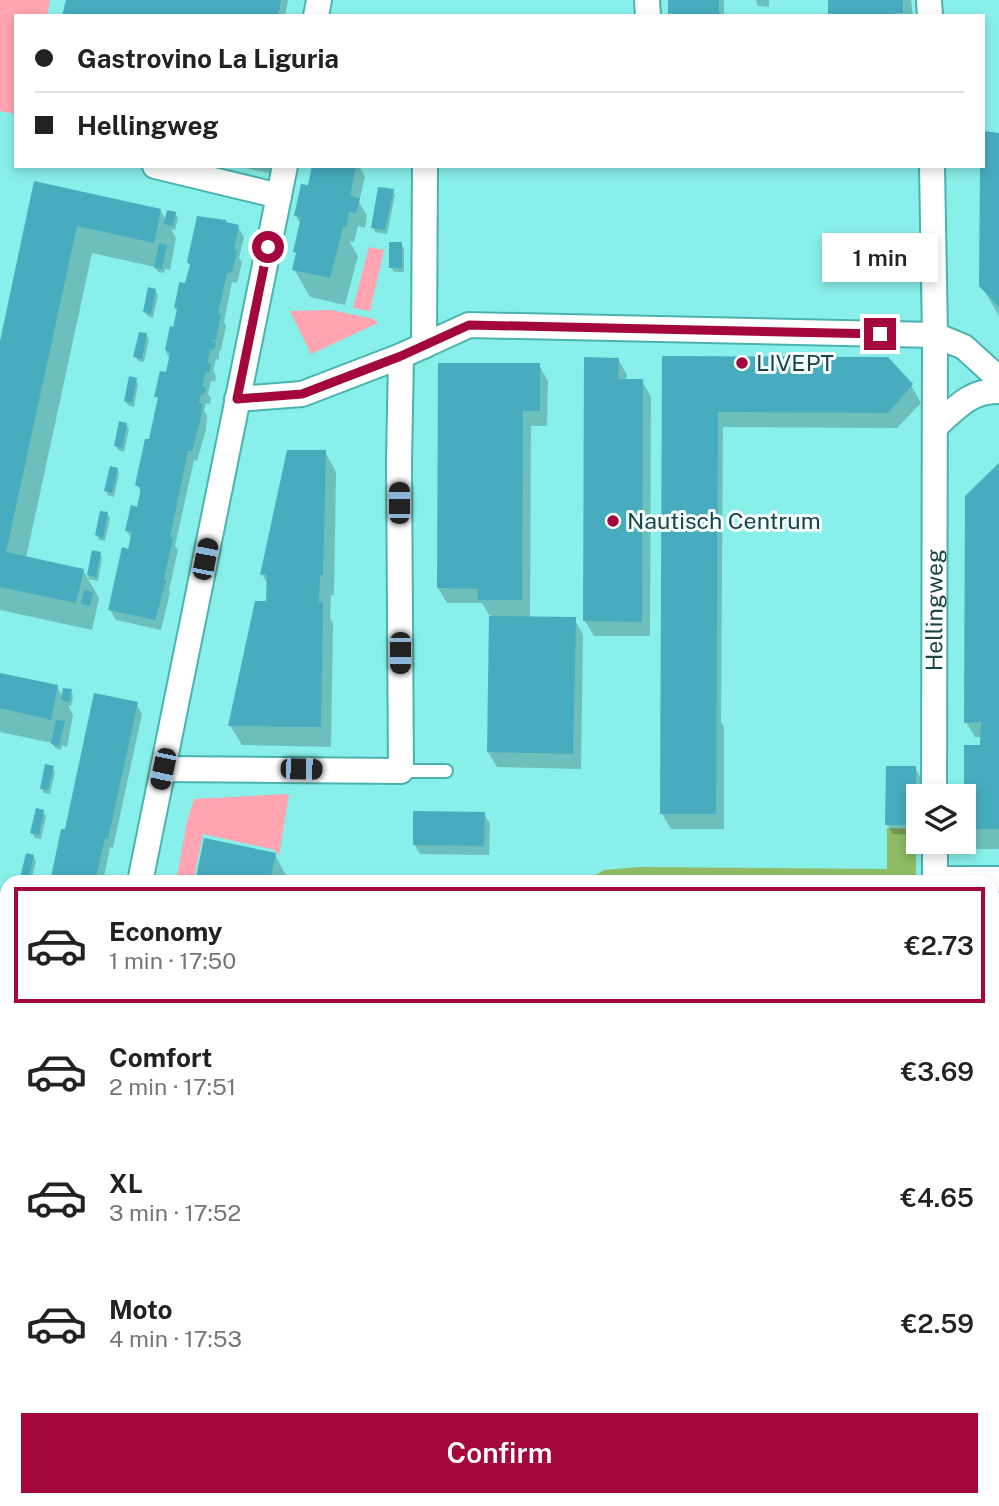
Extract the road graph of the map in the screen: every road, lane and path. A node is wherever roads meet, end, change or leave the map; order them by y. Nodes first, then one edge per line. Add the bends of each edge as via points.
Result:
1 (163, 168) edge
2 (285, 168) edge
3 (425, 168) edge
4 (932, 168) edge
5 (279, 196) junction
6 (935, 335) junction
7 (424, 346) junction
8 (401, 356) junction
9 (999, 379) edge
10 (999, 391) edge
11 (237, 399) junction
12 (936, 426) junction
13 (163, 769) junction
14 (401, 771) junction
15 (446, 771) dead end
16 (934, 784) edge
17 (934, 854) edge
18 (140, 875) edge
19 (935, 875) edge

1 - 5 street
2 - 5 street
3 - 7 street
4 - 6 street, Hellingweg
5 - 11 street
6 - 7 street via 489,324 469,325
6 - 9 street via 964,347
6 - 12 street, Hellingweg
7 - 8 street
8 - 11 street via 302,394
8 - 14 street
10 - 12 street via 984,390
11 - 13 street
12 - 16 street, Hellingweg
13 - 14 street
13 - 18 street
14 - 15 lane
17 - 19 street

